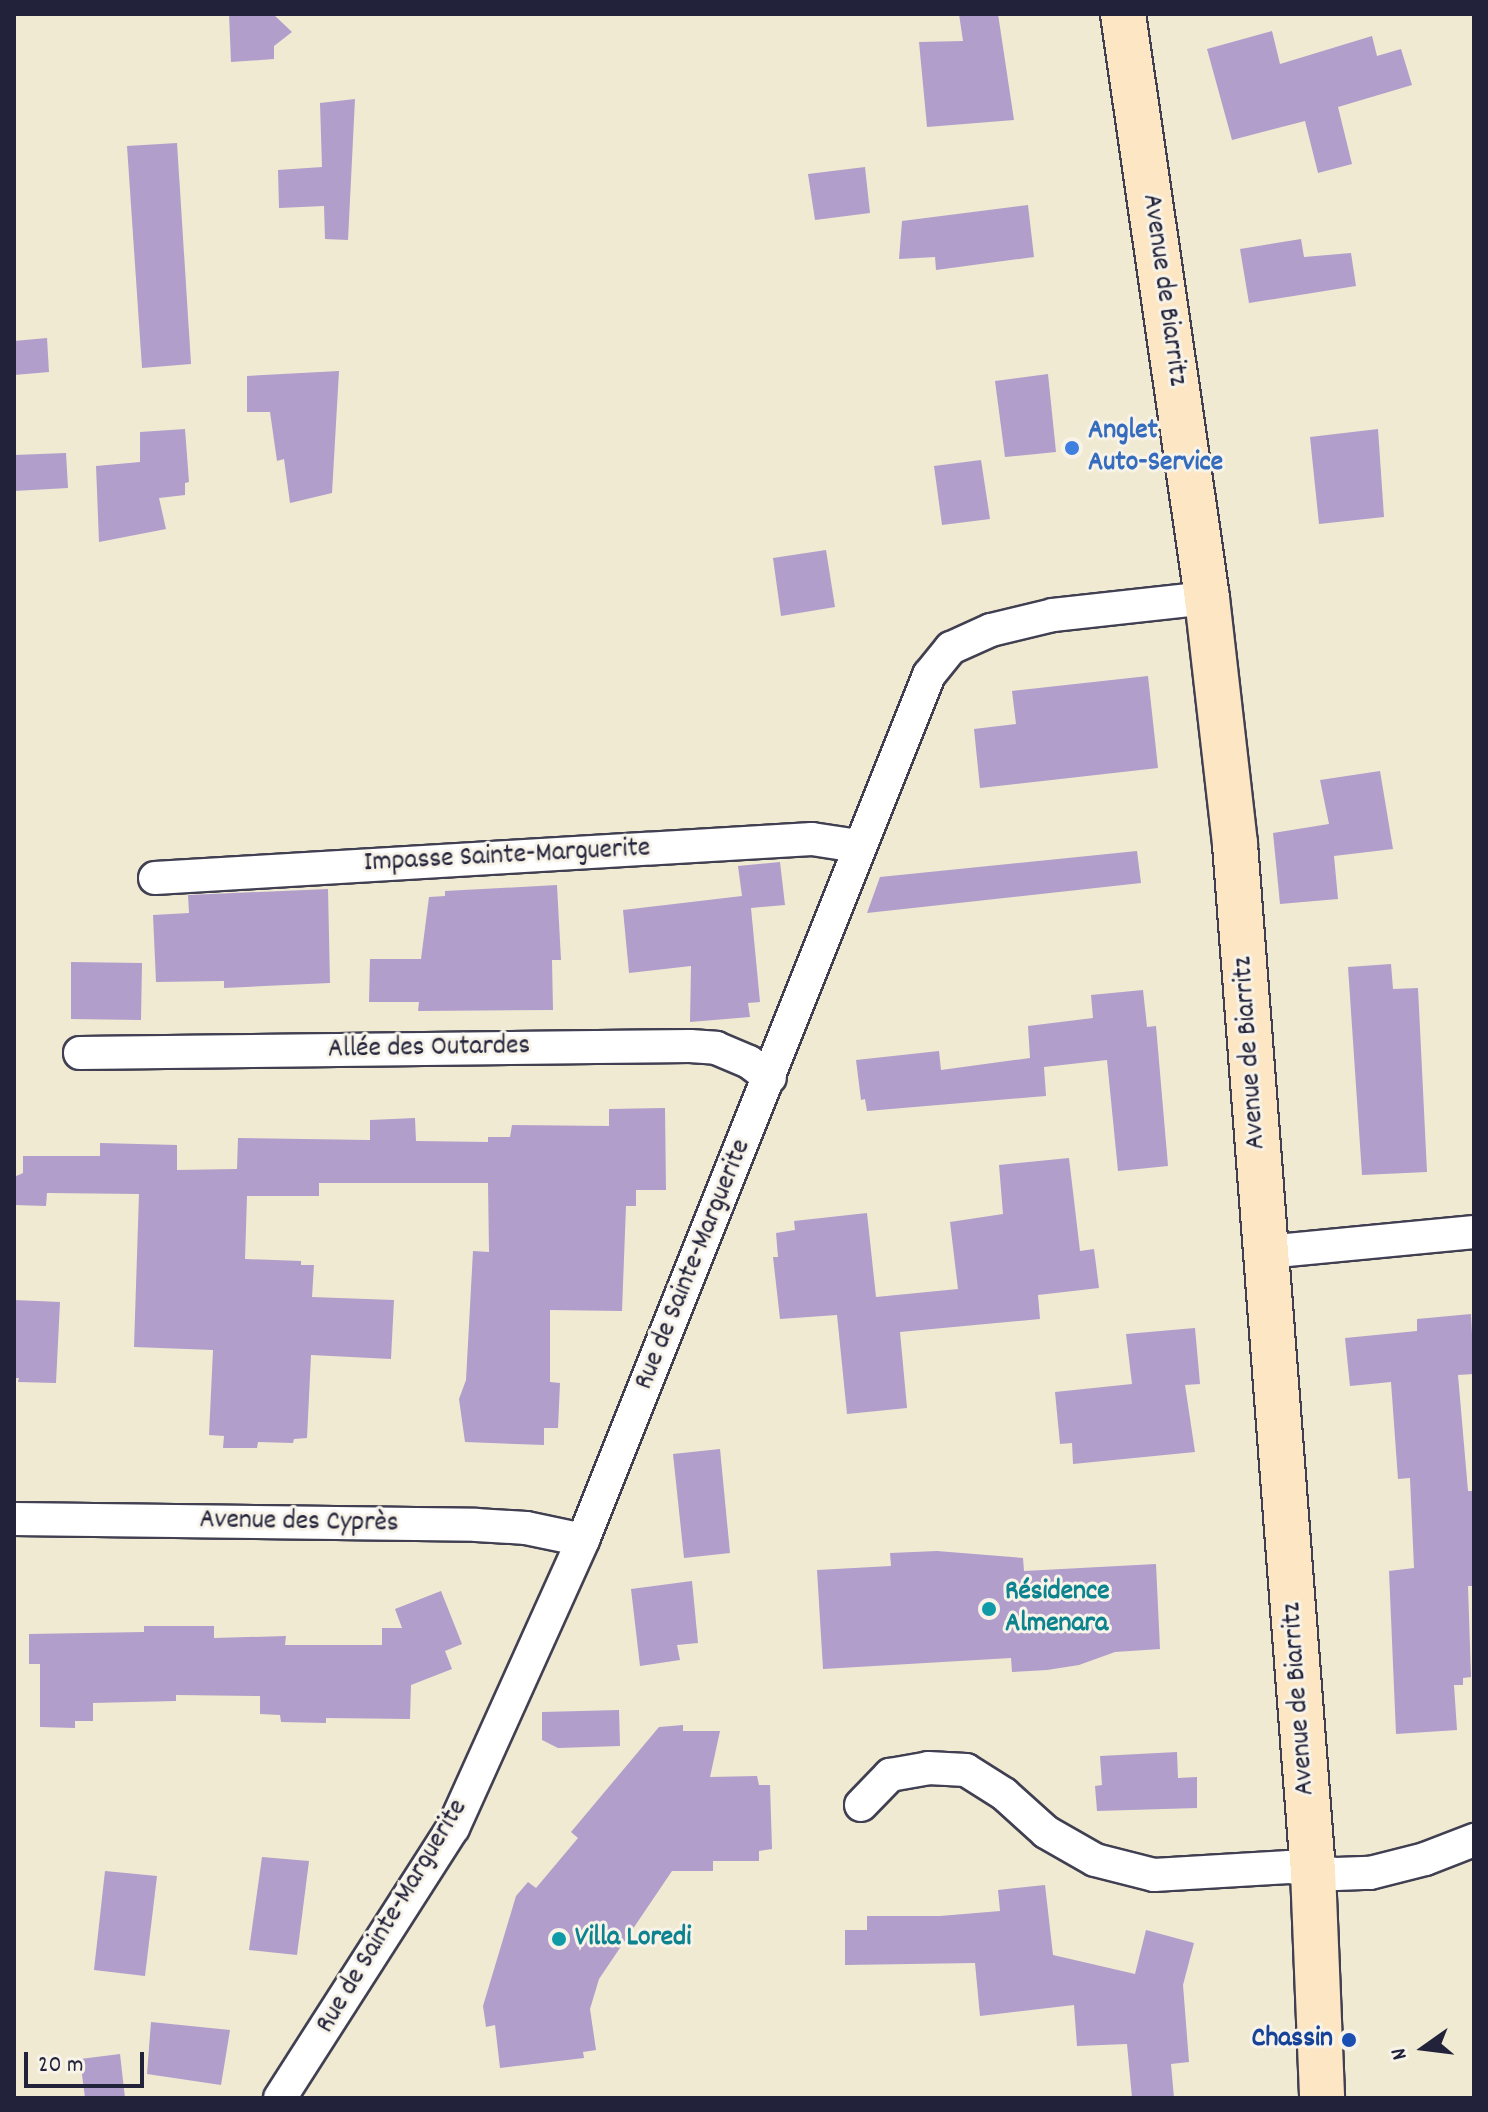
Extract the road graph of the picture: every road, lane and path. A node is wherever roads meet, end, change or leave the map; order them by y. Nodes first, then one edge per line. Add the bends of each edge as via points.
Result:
1 (1123, 14) edge
2 (1207, 598) junction
3 (858, 846) junction
4 (155, 878) dead end
5 (80, 1053) dead end
6 (770, 1078) junction
7 (1474, 1232) edge
8 (1267, 1252) junction
9 (14, 1519) edge
10 (583, 1540) junction
11 (861, 1805) dead end
12 (1474, 1840) edge
13 (1313, 1871) junction
14 (280, 2098) edge
15 (1322, 2098) edge

1 - 2 main road, Avenue de Biarritz
2 - 3 street, Rue de Sainte-Marguerite via 1053,615 991,630 951,648 929,675
2 - 8 main road, Avenue de Biarritz via 1235,844
3 - 4 street, Impasse Sainte-Marguerite via 812,839
3 - 6 street, Rue de Sainte-Marguerite
5 - 6 street, Allée des Outardes via 690,1046 716,1048
6 - 10 street, Rue de Sainte-Marguerite
7 - 8 street
8 - 13 main road, Avenue de Biarritz
9 - 10 street, Avenue des Cyprès via 476,1525
10 - 14 street, Rue de Sainte-Marguerite via 453,1828
11 - 13 street via 890,1775 928,1768 966,1770 1004,1794 1046,1832 1095,1860 1154,1875 1289,1867
12 - 13 street via 1370,1873
13 - 15 main road, Avenue de Biarritz

